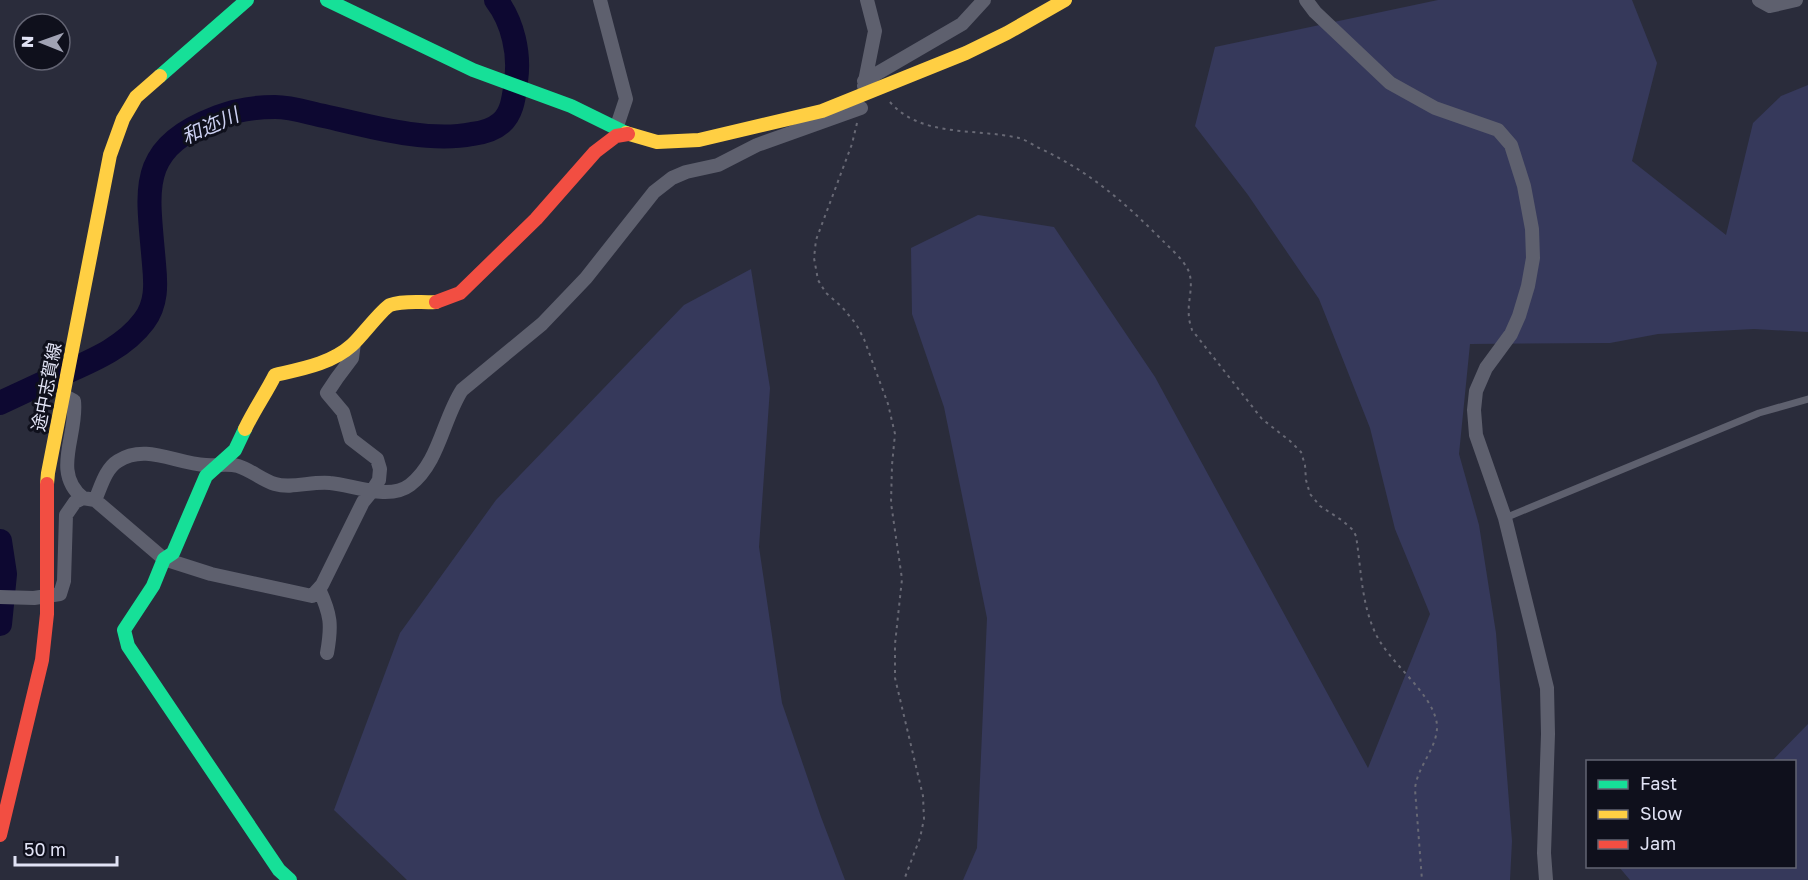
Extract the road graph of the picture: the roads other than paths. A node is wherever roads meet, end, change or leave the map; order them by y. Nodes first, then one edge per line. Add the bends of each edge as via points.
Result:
1 (247, 0) edge
2 (327, 0) edge
3 (600, 0) edge
4 (867, 0) edge
5 (984, 0) edge
6 (1065, 0) edge
7 (1306, 0) edge
8 (1759, 0) edge
9 (1796, 0) edge
10 (863, 94) junction
11 (622, 131) junction
12 (354, 343) junction
13 (64, 392) junction
14 (1808, 399) edge
15 (220, 464) junction
16 (372, 491) junction
17 (89, 499) junction
18 (1505, 518) junction
19 (164, 560) junction
20 (319, 588) junction
21 (0, 597) edge
22 (40, 597) junction
23 (327, 653) dead end
24 (0, 835) edge
25 (290, 880) edge
26 (1546, 880) edge

1 - 13 street, 途中志賀線 via 136,97 123,119 110,155
2 - 11 street via 473,70 572,106
3 - 11 street via 626,99
4 - 10 street via 875,31
5 - 10 street via 962,24
6 - 10 street via 966,53
7 - 18 street via 1390,83 1436,108 1498,130 1511,145 1524,186 1533,258 1519,316 1486,368 1476,391 1474,410 1476,435
8 - 9 street via 1770,6
10 - 11 street via 822,111 699,140 657,142
10 - 16 street via 718,165 672,178 654,192 586,278 542,324 462,390 423,472 408,486
11 - 12 street via 596,152 536,219 460,293 436,302 388,306
12 - 15 street via 328,360 275,375 235,450
12 - 16 street via 352,358 327,393 343,412 351,439 376,459 379,480
13 - 17 street via 74,401 75,409 68,478 74,491
13 - 22 street, 途中志賀線 via 48,473
14 - 18 lane via 1750,417
15 - 16 street via 238,466 276,484 329,482
15 - 17 street via 133,454 109,469
15 - 19 street via 206,476 173,554
16 - 20 street
17 - 19 street
17 - 22 street via 75,502 66,515 64,581 60,594
18 - 26 street via 1547,688
19 - 20 street via 312,596
19 - 25 street via 157,579 124,630 128,646 279,870
20 - 23 street via 328,608 331,629
21 - 22 street
22 - 24 street, 途中志賀線 via 47,614 42,660

